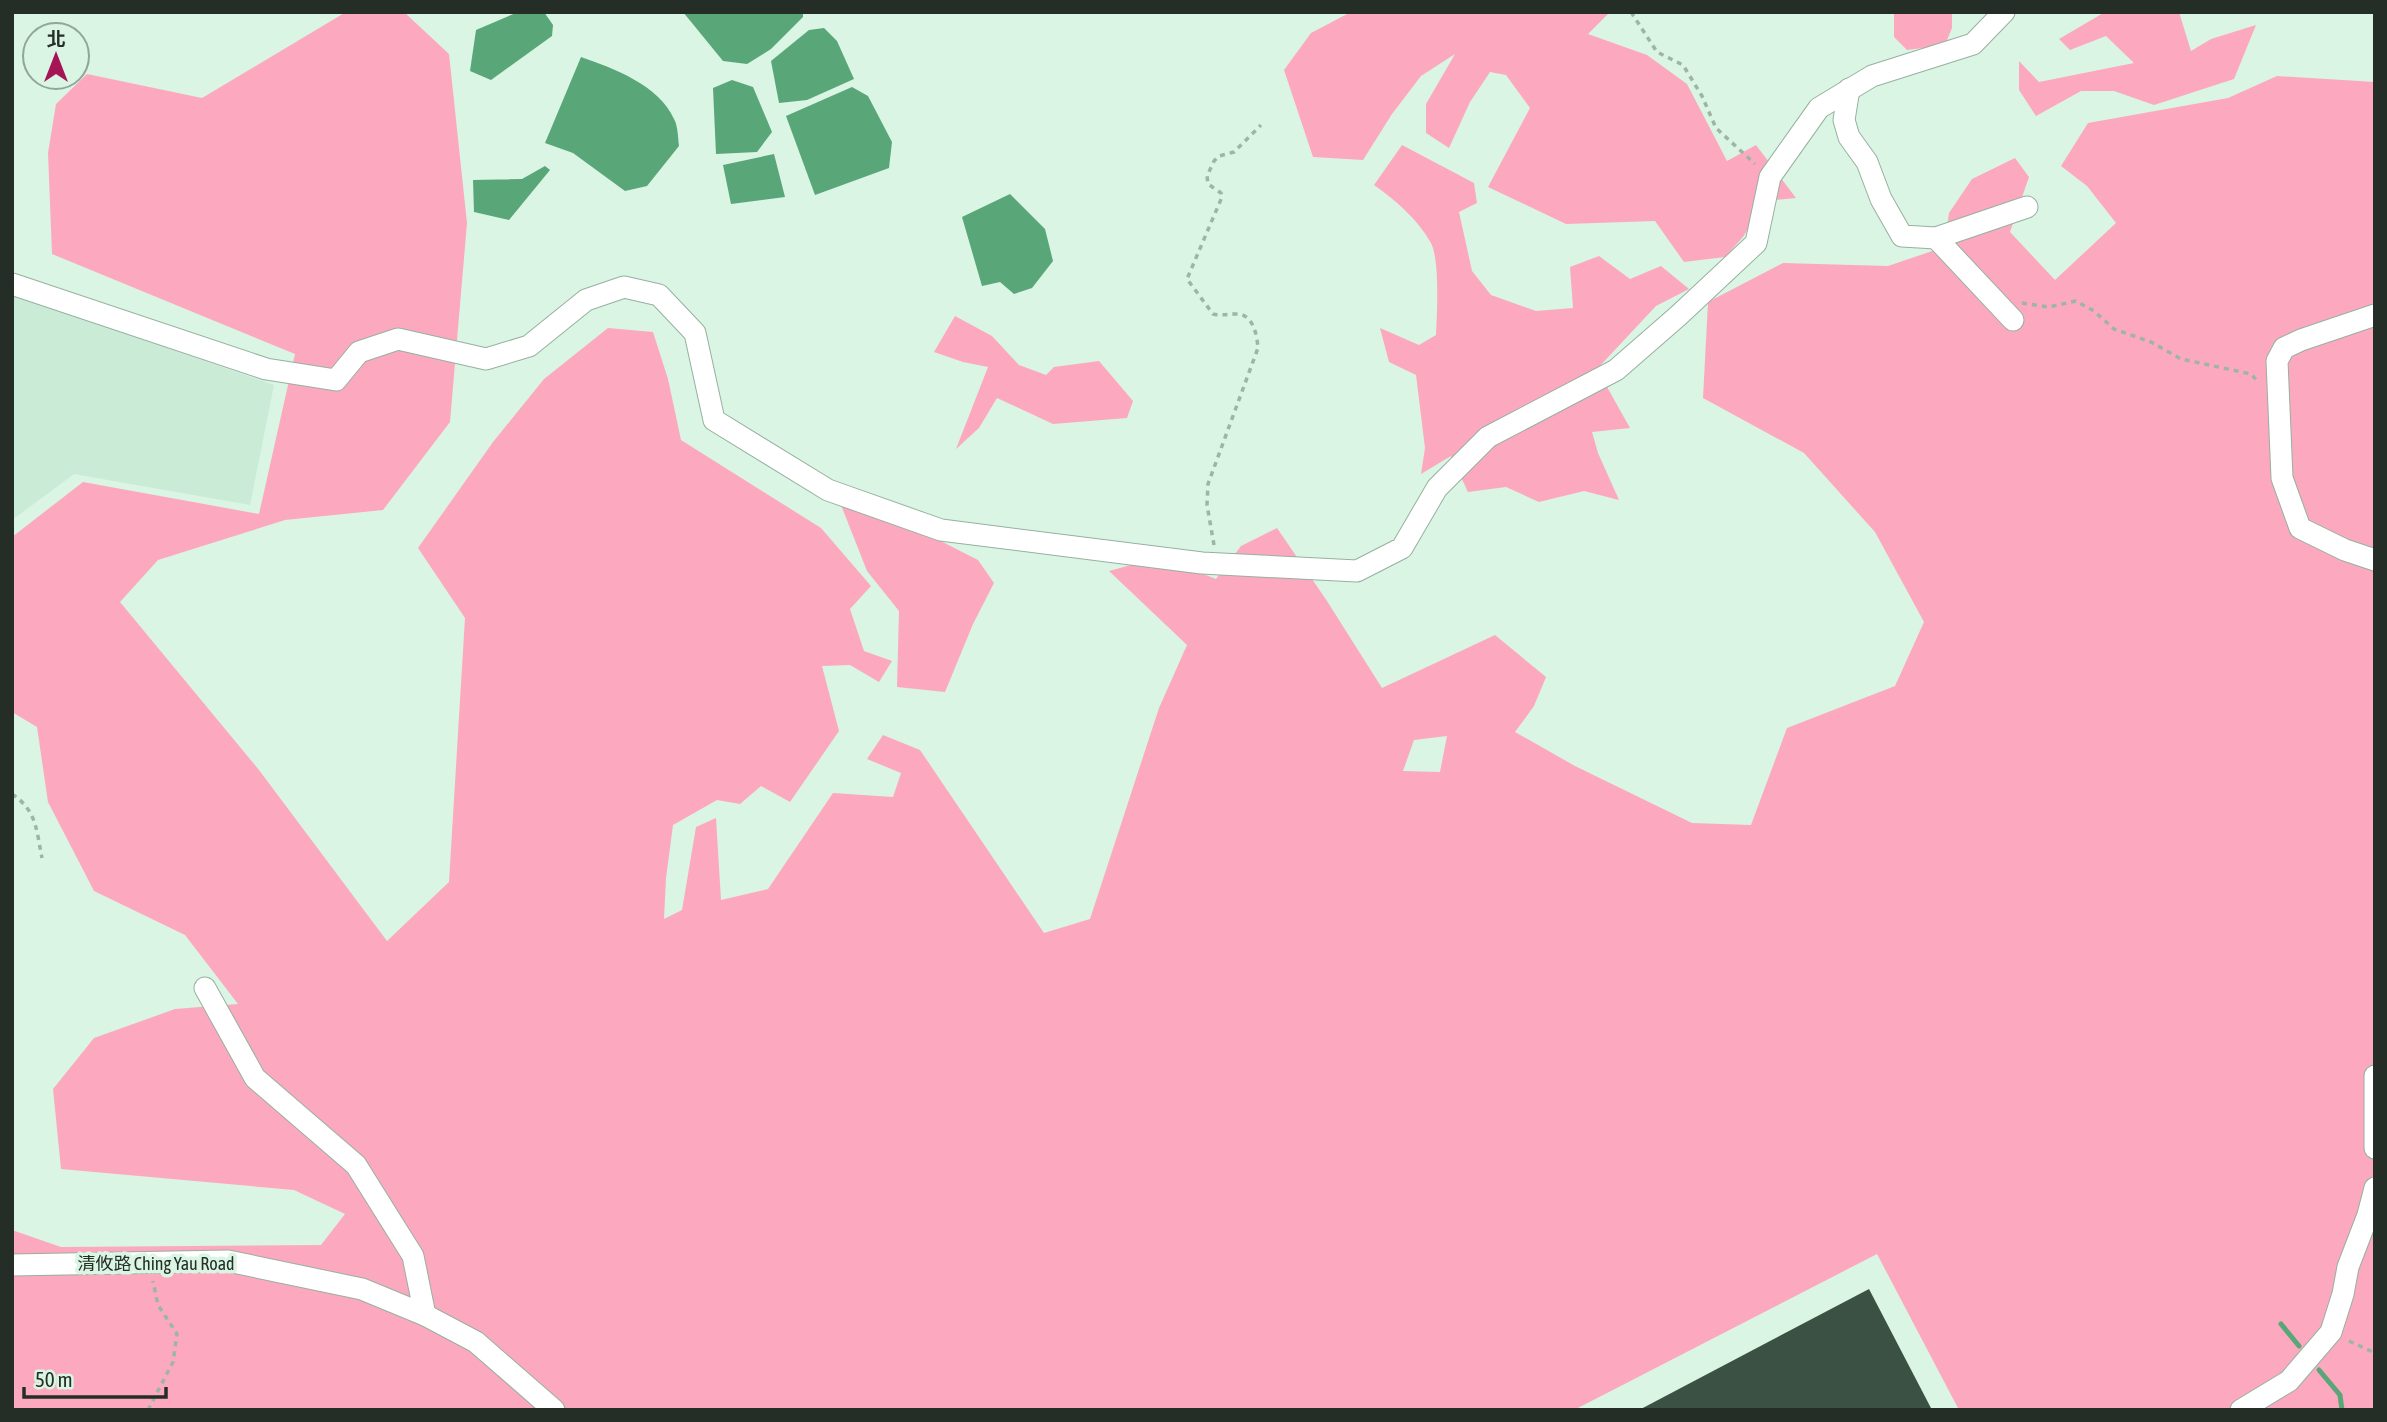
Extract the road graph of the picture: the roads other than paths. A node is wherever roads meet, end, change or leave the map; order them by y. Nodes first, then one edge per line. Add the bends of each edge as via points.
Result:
1 (2004, 12) edge
2 (1849, 89) junction
3 (2027, 207) dead end
4 (1936, 238) junction
5 (12, 284) edge
6 (2375, 315) edge
7 (2013, 320) dead end
8 (2375, 560) edge
9 (205, 988) dead end
10 (2375, 1076) edge
11 (2375, 1148) edge
12 (2375, 1188) edge
13 (12, 1265) edge
14 (425, 1315) junction
15 (554, 1410) edge
16 (2241, 1410) edge

1 - 2 street via 1973,44 1872,76
2 - 4 street via 1844,120 1849,137 1867,162 1895,225 1902,236
2 - 5 street via 1819,108 1770,177 1756,243 1616,370 1488,437 1437,488 1402,548 1357,571 1217,564 941,530 828,490 714,420 695,333 659,295 624,286 586,300 529,346 486,359 398,339 359,352 337,380 266,369
3 - 4 street
4 - 7 street
6 - 8 street via 2301,340 2284,348 2277,361 2281,478 2301,528
9 - 14 street via 255,1078 356,1165 413,1256
10 - 11 street
12 - 16 street via 2331,1332 2289,1381
13 - 14 street, 清攸路 Ching Yau Road via 228,1261 362,1289
14 - 15 street, 清攸路 Ching Yau Road via 476,1342

